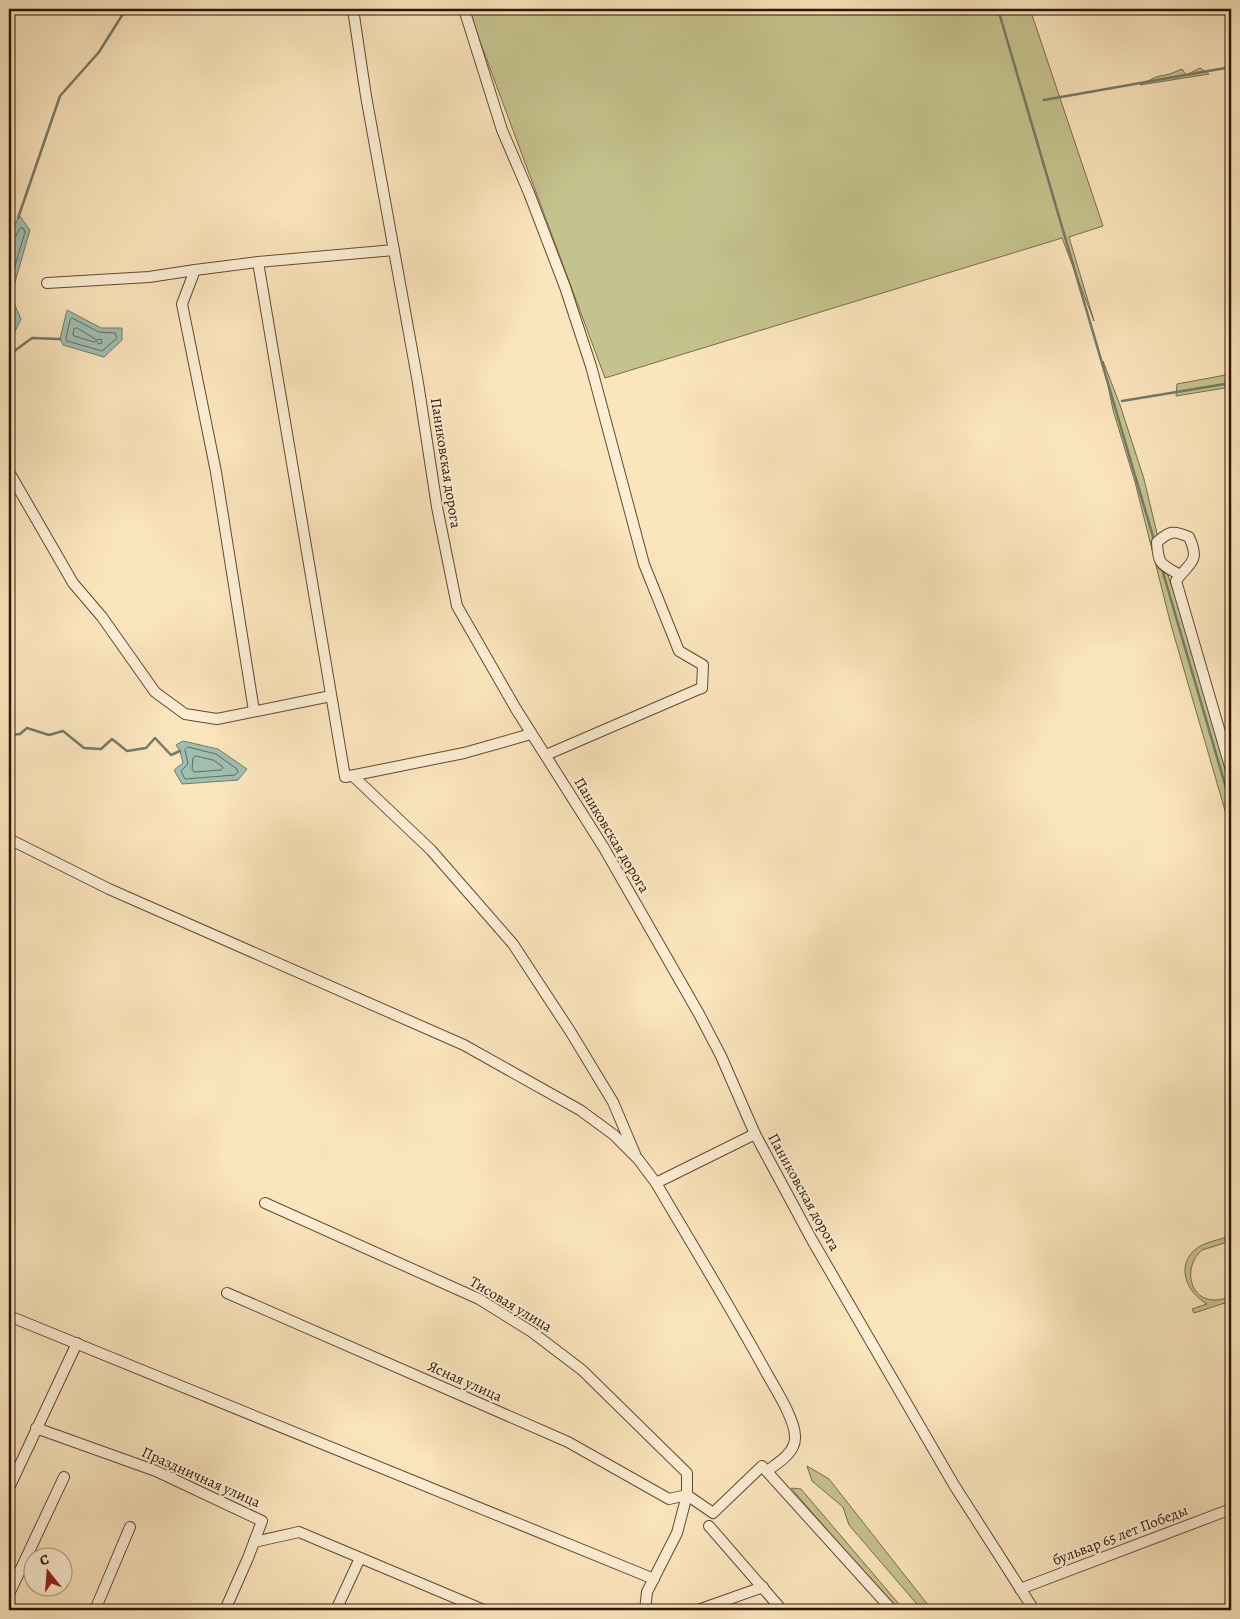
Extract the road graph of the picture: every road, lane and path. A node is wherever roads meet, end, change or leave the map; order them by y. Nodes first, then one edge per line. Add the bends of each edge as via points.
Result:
1 (353, 9) edge
2 (464, 9) edge
3 (394, 250) junction
4 (258, 262) junction
5 (195, 270) junction
6 (47, 282) dead end
7 (9, 472) edge
8 (1180, 575) dead end
9 (331, 696) junction
10 (254, 711) junction
11 (531, 734) junction
12 (546, 756) junction
13 (1231, 770) edge
14 (353, 776) junction
15 (9, 839) edge
16 (755, 1134) junction
17 (638, 1160) junction
18 (656, 1184) junction
19 (265, 1203) dead end
20 (227, 1293) dead end
21 (9, 1316) edge
22 (77, 1343) junction
23 (36, 1428) junction
24 (767, 1472) junction
25 (64, 1477) dead end
26 (9, 1488) edge
27 (687, 1495) junction
28 (1231, 1509) edge
29 (709, 1526) dead end
30 (130, 1527) dead end
31 (254, 1542) junction
32 (360, 1558) junction
33 (654, 1579) junction
34 (762, 1587) junction
35 (1020, 1589) junction
36 (9, 1594) edge
37 (95, 1610) edge
38 (224, 1610) edge
39 (336, 1610) edge
40 (484, 1610) edge
41 (645, 1610) edge
42 (698, 1610) edge
43 (782, 1610) edge
44 (892, 1610) edge
45 (1034, 1610) edge

1 - 3 street, Паниковская дорога
2 - 12 street via 502,130 565,287 591,366 644,564 680,651 703,665 702,688
3 - 4 street
3 - 11 street, Паниковская дорога via 456,606
4 - 5 street
4 - 9 street
5 - 6 street via 149,277
5 - 10 street via 182,304 216,472
7 - 10 street via 73,583 102,617 155,692 186,714 217,719
8 - 13 street via 1176,581
9 - 10 street
9 - 14 street via 344,777
11 - 12 street, Паниковская дорога
11 - 14 street via 464,753
12 - 16 street, Паниковская дорога via 604,848 691,1000 721,1056
14 - 17 street via 431,850 513,944 613,1102
15 - 17 street via 109,889 464,1044 580,1110 614,1135
16 - 18 street
16 - 35 street, Паниковская дорога via 812,1240 949,1477
17 - 18 street
18 - 24 street via 790,1415 796,1436 793,1448
19 - 27 street, Тисовая улица via 479,1299 532,1332 582,1370 687,1473
20 - 27 street, Ясная улица via 568,1442 669,1499
21 - 22 street
22 - 23 street
22 - 33 street
23 - 26 street
23 - 31 street, Праздничная улица via 156,1471 262,1521
24 - 27 street via 762,1466 713,1512
24 - 44 street
25 - 36 street
27 - 33 street, Тисовая улица via 677,1533
28 - 35 street, бульвар 65 лет Победы
29 - 34 street
30 - 37 street
31 - 32 street via 299,1532
31 - 38 street, Праздничная улица
32 - 39 street
32 - 40 street
33 - 41 street, Тисовая улица via 647,1592
34 - 42 street
34 - 43 street
35 - 45 street, Паниковская дорога

